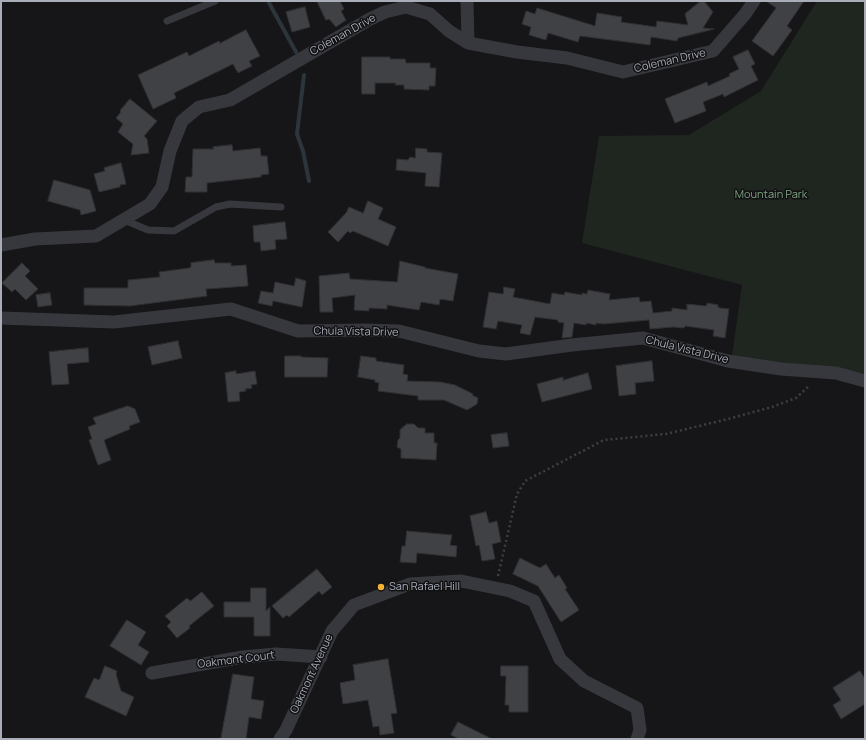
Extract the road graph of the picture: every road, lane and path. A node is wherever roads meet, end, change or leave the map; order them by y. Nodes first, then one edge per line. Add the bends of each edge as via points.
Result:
1 (215, 1) edge
2 (467, 1) edge
3 (754, 1) edge
4 (167, 21) dead end
5 (468, 43) junction
6 (280, 207) dead end
7 (124, 220) junction
8 (1, 245) edge
9 (1, 318) edge
10 (824, 372) junction
11 (865, 381) edge
12 (496, 588) junction
13 (320, 657) junction
14 (152, 673) dead end
15 (280, 739) edge
16 (637, 739) edge

1 - 4 lane
2 - 5 street
3 - 5 street, Coleman Drive via 713,51 623,72 567,58
5 - 7 street, Coleman Drive via 449,32 430,14 406,7 370,19 230,100 199,107 182,121 170,151 162,187 150,204
6 - 7 lane via 230,204 216,207 174,231 148,230
7 - 8 street, Coleman Drive via 96,236 35,238
9 - 10 street, Chula Vista Drive via 114,322 231,309 298,331 399,331 479,351 506,354 643,338 728,361
10 - 11 street, Chula Vista Drive
10 - 12 path via 796,398 728,419 666,434 604,440 525,481 517,494
12 - 13 street, Oakmont Avenue via 462,581 410,584 354,605 332,631
12 - 16 street, Oakmont Avenue via 534,601 560,659 584,681 637,708 640,730
13 - 14 street, Oakmont Court via 269,654
13 - 15 street, Oakmont Avenue

